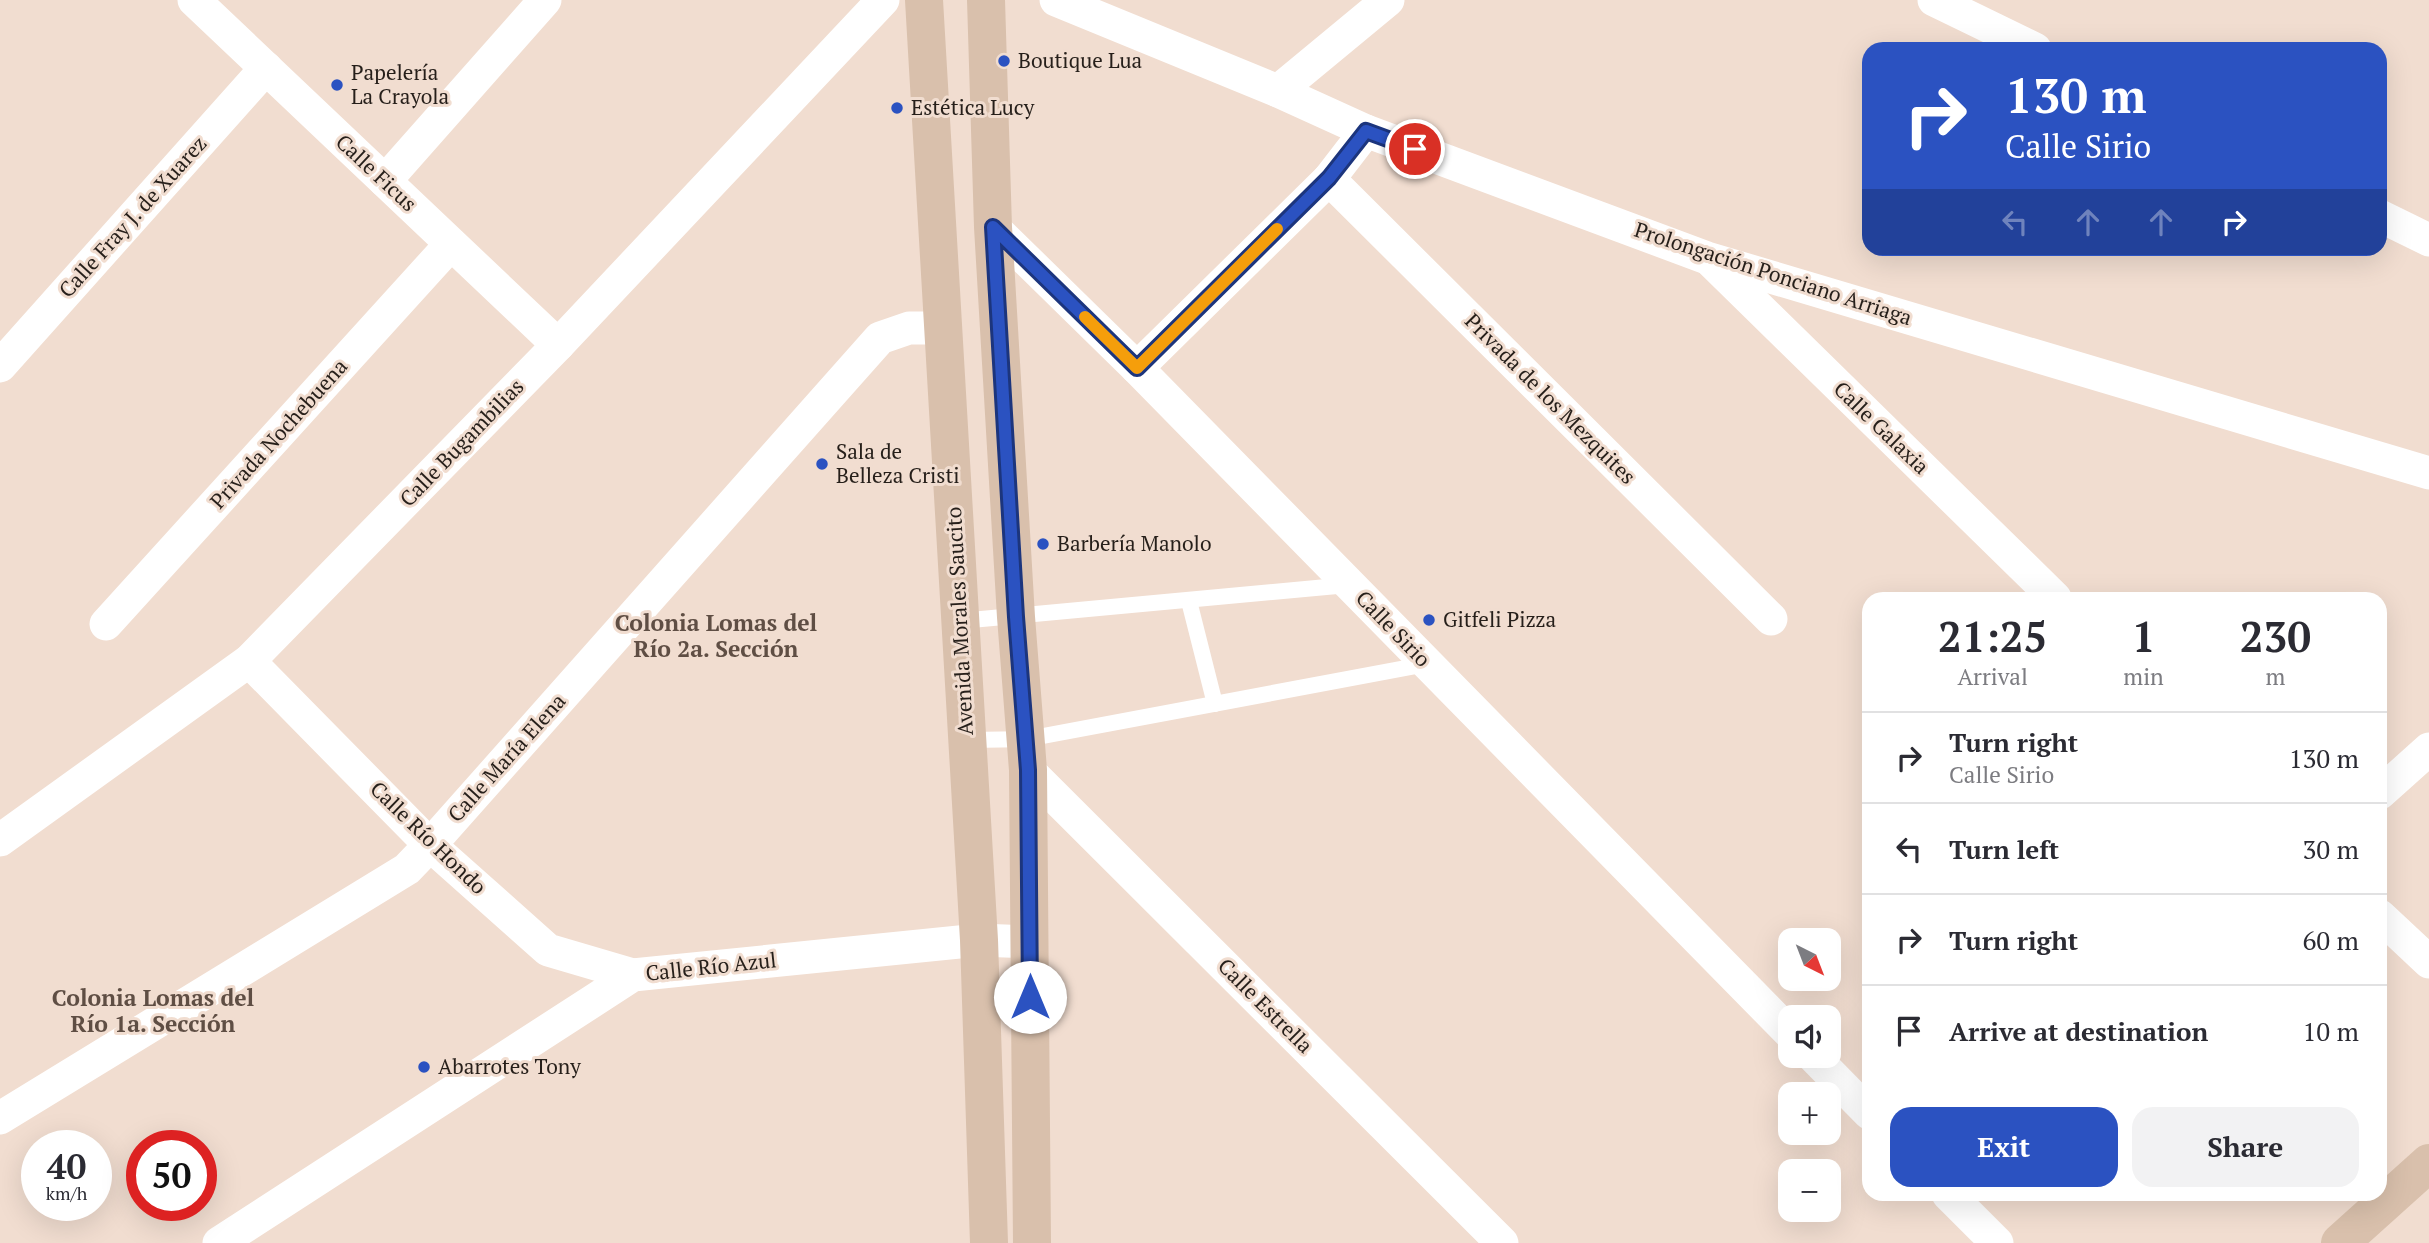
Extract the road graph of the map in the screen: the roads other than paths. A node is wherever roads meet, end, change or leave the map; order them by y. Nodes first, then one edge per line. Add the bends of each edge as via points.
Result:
1 (194, 0) edge
2 (545, 0) edge
3 (883, 0) edge
4 (924, 0) edge
5 (986, 0) edge
6 (1056, 0) edge
7 (1388, 0) edge
8 (1934, 0) edge
9 (2021, 42) edge
10 (266, 68) junction
11 (1278, 91) junction
12 (1366, 131) junction
13 (1329, 178) junction
14 (385, 181) junction
15 (2387, 219) edge
16 (993, 227) junction
17 (2429, 240) edge
18 (452, 244) junction
19 (1707, 258) junction
20 (943, 328) junction
21 (558, 345) junction
22 (0, 366) edge
23 (1137, 368) junction
24 (2429, 473) edge
25 (1349, 584) junction
26 (2049, 592) edge
27 (1189, 601) junction
28 (1016, 617) junction
29 (1772, 619) dead end
30 (960, 621) junction
31 (106, 624) dead end
32 (249, 661) junction
33 (1427, 664) junction
34 (1215, 705) junction
35 (967, 740) junction
36 (2429, 748) edge
37 (1027, 755) junction
38 (2387, 787) edge
39 (0, 840) edge
40 (430, 845) junction
41 (2387, 923) edge
42 (979, 940) junction
43 (1029, 942) junction
44 (2429, 962) edge
45 (633, 975) junction
46 (1778, 1021) edge
47 (1825, 1068) edge
48 (1862, 1106) edge
49 (0, 1118) edge
50 (2429, 1163) edge
51 (1955, 1201) edge
52 (2387, 1201) edge
53 (2387, 1201) edge
54 (219, 1243) edge
55 (989, 1243) edge
56 (1032, 1243) edge
57 (1502, 1243) edge
58 (1997, 1243) edge
59 (2340, 1243) edge

1 - 10 street, Calle Ficus
2 - 14 street
3 - 21 street, Calle Bugambilias
4 - 20 main road, Avenida Morales Saucito
5 - 16 main road
6 - 11 street, Prolongación Ponciano Arriaga
7 - 11 street
8 - 9 street
10 - 14 street, Calle Ficus
10 - 22 street, Calle Fray J. de Xuarez
11 - 12 street, Prolongación Ponciano Arriaga
12 - 13 street
12 - 19 street, Prolongación Ponciano Arriaga
13 - 23 street
13 - 29 street, Privada de los Mezquites
14 - 18 street, Calle Ficus
15 - 17 street
16 - 23 street, Calle Sirio
16 - 28 main road
18 - 21 street, Calle Ficus
18 - 31 street, Privada Nochebuena
19 - 24 street, Prolongación Ponciano Arriaga
19 - 26 street, Calle Galaxia
20 - 30 main road, Avenida Morales Saucito
20 - 40 street, Calle María Elena via 909,328 880,338
21 - 32 street, Calle Bugambilias
23 - 25 street, Calle Sirio
25 - 27 lane
25 - 33 street, Calle Sirio
27 - 28 lane
27 - 34 lane
28 - 30 lane
28 - 37 main road
30 - 35 main road, Avenida Morales Saucito
32 - 39 street, Calle Bugambilias
32 - 40 street, Calle Río Hondo
33 - 34 lane
33 - 46 street, Calle Sirio
34 - 37 lane
35 - 37 lane
35 - 42 main road, Avenida Morales Saucito
36 - 38 street
37 - 43 main road
37 - 57 street, Calle Estrella
40 - 45 street, Calle Río Hondo via 548,950
40 - 49 street, Calle María Elena via 407,869
41 - 44 street
42 - 43 street, Calle Río Azul
42 - 45 street, Calle Río Azul
42 - 55 main road, Avenida Morales Saucito
43 - 56 main road
45 - 54 street, Calle Río Azul
47 - 48 street
50 - 53 main road
51 - 58 street
52 - 59 main road

